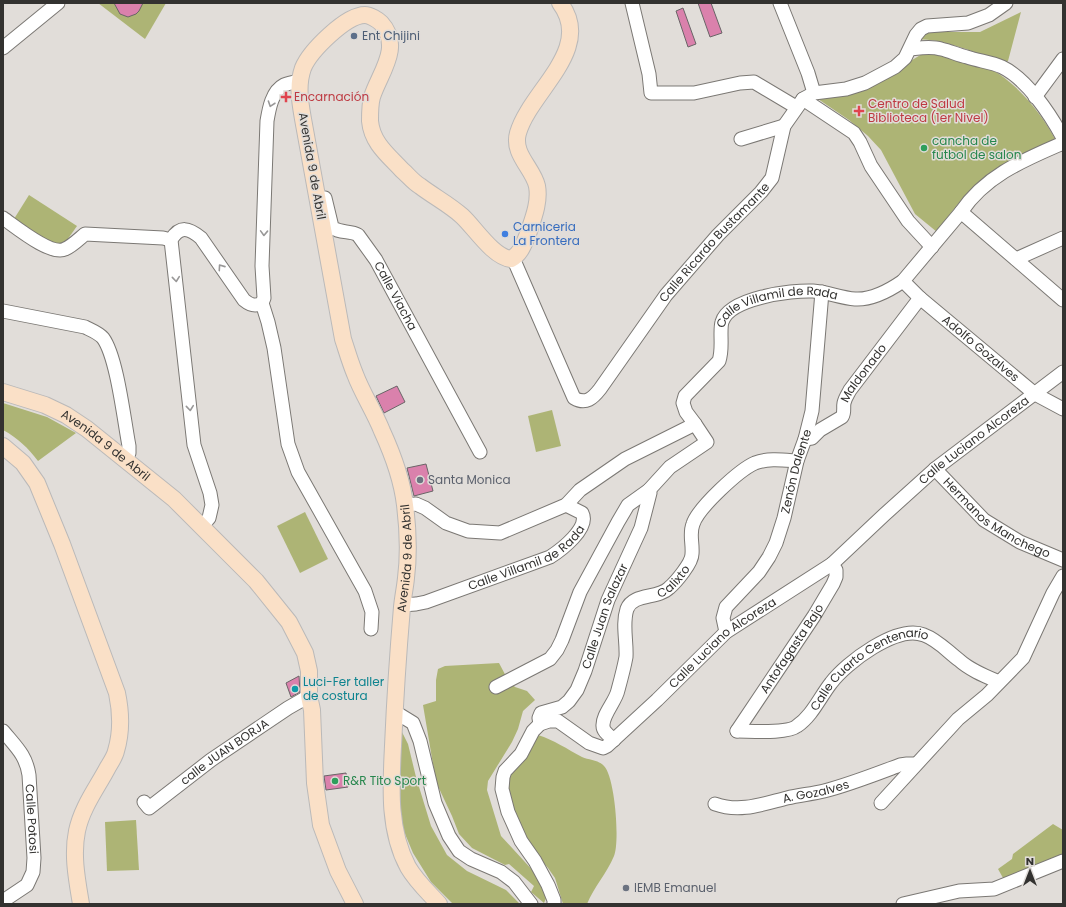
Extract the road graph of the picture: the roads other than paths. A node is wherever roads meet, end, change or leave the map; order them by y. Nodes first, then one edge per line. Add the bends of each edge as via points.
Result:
1 (58, 3) edge
2 (560, 3) edge
3 (632, 3) edge
4 (1006, 3) edge
5 (783, 4) edge
6 (3, 48) edge
7 (910, 49) junction
8 (1063, 60) edge
9 (300, 81) junction
10 (814, 93) junction
11 (1036, 97) junction
12 (799, 103) junction
13 (784, 126) junction
14 (1063, 138) edge
15 (741, 139) dead end
16 (1063, 143) edge
17 (309, 154) junction
18 (961, 212) junction
19 (3, 218) edge
20 (1063, 238) edge
21 (172, 240) junction
22 (932, 247) junction
23 (514, 258) junction
24 (1016, 259) junction
25 (903, 281) junction
26 (822, 292) junction
27 (920, 298) junction
28 (1063, 300) edge
29 (262, 303) junction
30 (3, 311) edge
31 (1063, 372) edge
32 (3, 392) edge
33 (1035, 394) junction
34 (1063, 409) edge
35 (695, 424) junction
36 (804, 439) junction
37 (3, 446) edge
38 (480, 452) dead end
39 (126, 460) junction
40 (797, 461) junction
41 (935, 470) junction
42 (649, 490) junction
43 (566, 504) junction
44 (405, 505) junction
45 (202, 526) junction
46 (1063, 560) edge
47 (832, 564) junction
48 (1063, 576) edge
49 (402, 605) junction
50 (371, 629) dead end
51 (726, 632) junction
52 (999, 682) junction
53 (496, 687) dead end
54 (309, 696) junction
55 (394, 713) junction
56 (540, 724) junction
57 (3, 731) edge
58 (737, 731) joint
59 (614, 740) junction
60 (915, 764) junction
61 (144, 802) dead end
62 (881, 802) dead end
63 (714, 804) dead end
64 (1063, 861) edge
65 (3, 901) edge
66 (81, 904) edge
67 (355, 904) edge
68 (439, 904) edge
69 (531, 904) edge
70 (554, 904) edge
71 (903, 904) edge

1 - 6 street
2 - 23 main road via 569,23 568,49 564,60 532,105 518,133 519,153 534,176 538,196 524,243
3 - 12 street via 649,74 650,93 694,93 754,82
4 - 7 street via 989,15 968,23 927,26 916,35
5 - 10 street
7 - 10 street via 905,58 894,67 865,83 846,89
7 - 11 street via 940,48 1002,67 1017,76
8 - 11 street
9 - 17 main road, Avenida 9 de Abril
9 - 23 main road, Avenida 9 de Abril via 303,69 313,52 329,34 347,22 366,15 381,23 390,42 389,59 372,96 370,121 373,135 385,154 418,186 461,215 495,251 507,258
9 -> 29 street via 283,85 278,91 267,122
10 - 12 street
11 - 14 street
12 - 13 street, Calle Ricardo Bustamante
12 - 22 street via 854,133 908,221
13 - 15 street
13 - 23 street, Calle Ricardo Bustamante via 772,178 666,295 594,397 583,402 574,398
16 - 18 street, Calle Villamil de Rada via 995,177 978,191
17 - 38 street, Calle Viacha via 317,166 332,227 339,231 354,232 376,260
17 - 44 main road, Avenida 9 de Abril via 343,339 355,374 393,458
18 - 22 street, Calle Villamil de Rada
18 - 24 street
19 - 21 street via 56,251 64,250 85,234
20 - 24 street
29 -> 21 street via 254,305 244,300 201,238 192,231 177,232
21 -> 45 street via 194,445 212,505 209,518
22 - 25 street, Calle Villamil de Rada
24 - 28 street
25 - 26 street, Calle Villamil de Rada via 865,298 855,299
25 - 27 street, Adolfo Gozalves
26 - 35 street, Calle Villamil de Rada via 796,292 762,297 736,307 727,314 721,322 720,361 685,396 683,403 686,412
26 - 36 street, Zenón Dalente via 812,410
27 - 33 street, Adolfo Gozalves
27 - 36 street, Maldonado via 850,390 843,405 842,417 812,438
29 - 50 street via 273,342 288,444 298,472 365,591 372,612
30 - 39 street via 85,327 102,337 108,346 117,380 129,446
31 - 33 street, Calle Luciano Alcoreza
32 - 39 main road, Avenida 9 de Abril via 45,405 66,415
33 - 34 street, Adolfo Gozalves
33 - 41 street, Calle Luciano Alcoreza
35 - 42 street via 707,442 670,467
35 - 43 street, Calle Villamil de Rada via 625,459 580,490
36 - 40 street, Zenón Dalente
37 - 66 main road via 23,463 37,483 118,693 121,714 116,752 86,806 77,830 75,857
39 - 45 main road, Avenida 9 de Abril via 174,498
40 - 51 street, Zenón Dalente via 776,542 759,572 726,608 723,618
40 - 59 street, Calixto via 770,460 754,463 729,482 698,514 693,523 692,555 679,577 661,594 639,598 627,609 626,657 617,696 603,726
41 - 46 street, Hermanos Manchego via 984,520 1020,542
41 - 47 street, Calle Luciano Alcoreza
42 - 53 street via 628,505 618,522 580,592 557,650 550,658
42 - 56 street, Calle Juan Salazar via 641,528 608,600 577,690 562,707 542,713 539,718
43 - 44 street via 500,533 468,531 446,523 416,504
43 - 49 street, Calle Villamil de Rada via 582,513 584,518 581,527 566,546 550,557 426,602
44 - 49 main road, Avenida 9 de Abril via 408,557
45 - 54 main road, Avenida 9 de Abril via 256,581 289,622 305,653 309,670
47 - 51 street, Calle Luciano Alcoreza
47 - 58 street, Antofagasta Bajo via 836,570 833,584
48 - 52 street via 1023,658
49 - 55 main road, Avenida 9 de Abril
51 - 59 street, Calle Luciano Alcoreza
52 - 58 street, Calle Cuarto Centenario via 965,665 924,634 902,635 885,640 840,673 797,727 786,730
52 - 60 street via 958,719
54 - 61 street, calle JUAN BORJA via 211,760 149,808
54 - 67 main road, Avenida 9 de Abril via 312,710 315,783 321,824 338,871
55 - 68 main road, Avenida 9 de Abril via 391,774 394,824 408,867
55 - 69 street via 413,723 435,803 460,851 501,872 514,882
56 - 59 street, Calle Luciano Alcoreza via 558,721 596,747 603,748
56 - 70 street via 533,731 521,754 505,771 502,782 508,812 548,885
57 - 65 street, Calle Potosi via 20,751 30,775 34,858 33,872 27,885
60 - 62 street
60 - 63 street, A. Gozalves via 900,765 824,791 750,808
64 - 71 street via 994,889 959,890

